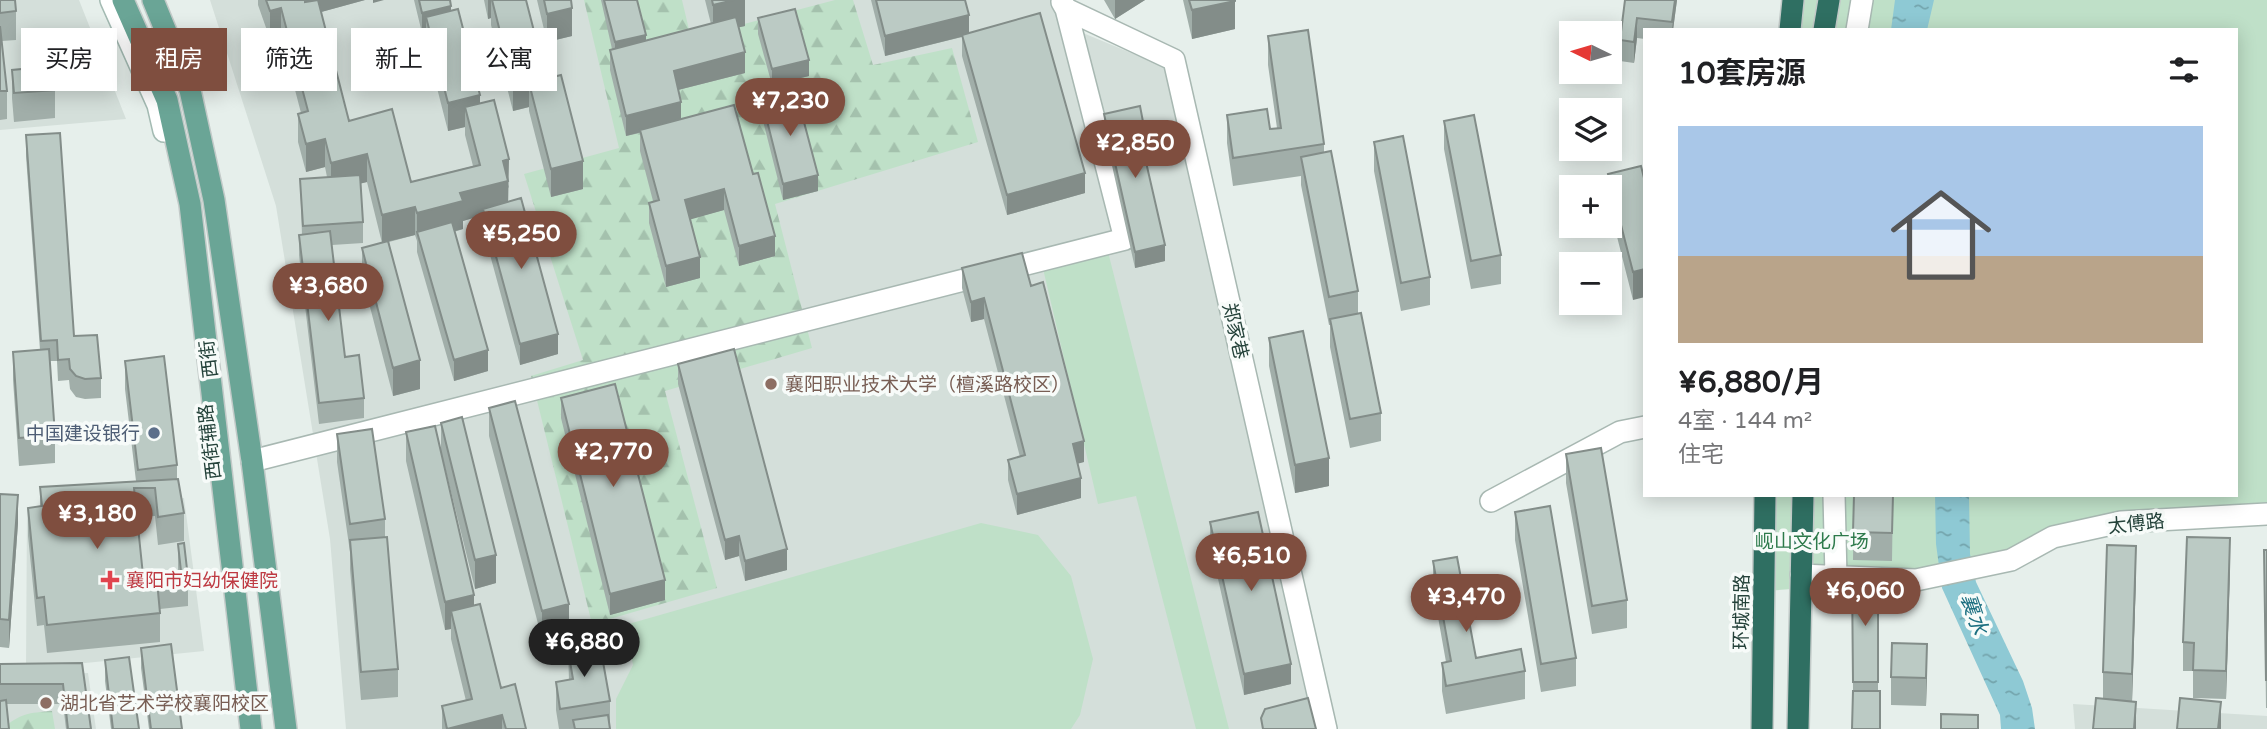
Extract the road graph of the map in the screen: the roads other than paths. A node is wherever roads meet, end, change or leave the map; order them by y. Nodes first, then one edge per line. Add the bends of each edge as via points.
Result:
1 (111, 0) edge
2 (124, 0) edge
3 (153, 0) edge
4 (164, 0) edge
5 (1793, 0) edge
6 (1829, 0) edge
7 (1862, 0) edge
8 (1063, 4) edge
9 (1790, 28) edge
10 (1824, 28) edge
11 (1857, 28) edge
12 (1643, 426) edge
13 (255, 460) junction
14 (1765, 497) edge
15 (1803, 497) edge
16 (1834, 497) edge
17 (1491, 501) dead end
18 (2267, 514) edge
19 (1801, 575) junction
20 (1836, 577) junction
21 (244, 729) edge
22 (251, 729) edge
23 (286, 729) edge
24 (294, 729) edge
25 (1326, 729) edge
26 (1762, 729) edge
27 (1798, 729) edge

1 - 21 street, 西街辅路 via 158,105 181,207
2 - 22 main road, 西街 via 167,100 190,204
3 - 13 main road, 西街 via 190,90 214,200
4 - 13 street via 199,84 222,197
5 - 9 highway
6 - 10 highway
7 - 11 street
8 - 13 street via 1125,239
8 - 25 street, 郑家巷 via 1174,61
12 - 17 street via 1620,432
13 - 23 main road, 西街
13 - 24 street
14 - 26 highway, 环城南路
15 - 19 highway
16 - 20 street
18 - 20 street, 太傅路 via 2121,522 2053,537 2011,561 1916,580
19 - 20 street, 太傅路
19 - 27 highway

